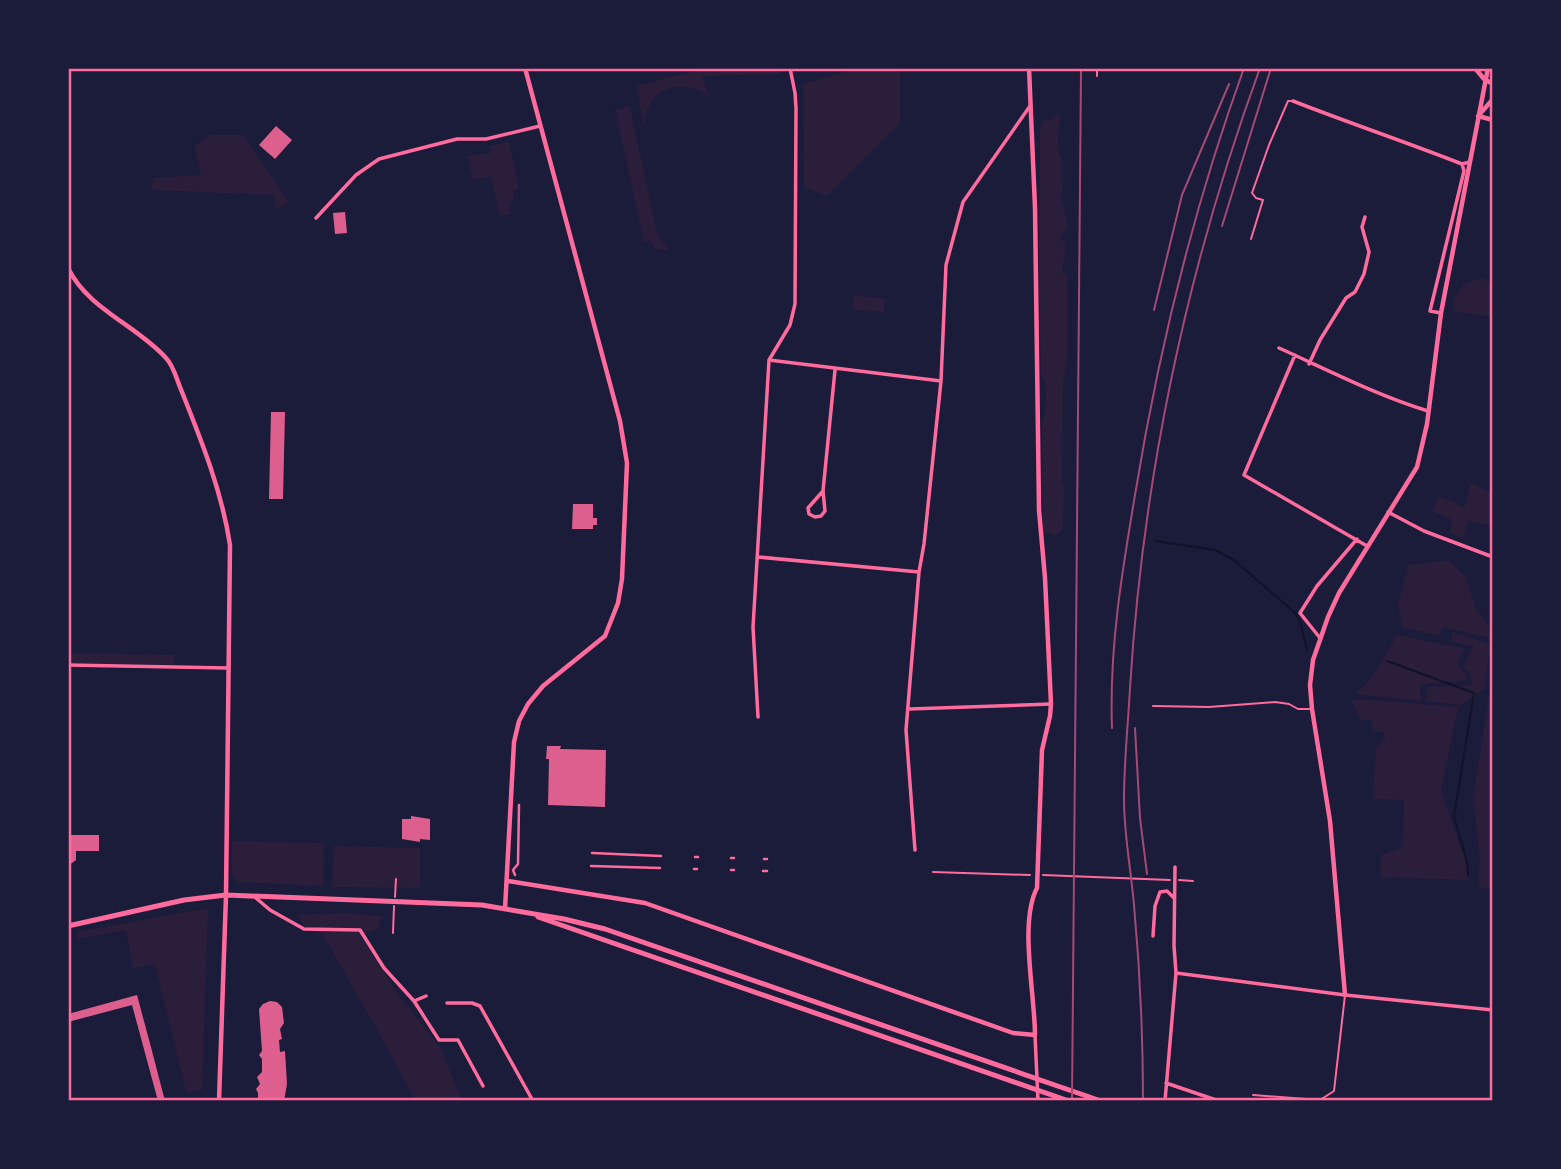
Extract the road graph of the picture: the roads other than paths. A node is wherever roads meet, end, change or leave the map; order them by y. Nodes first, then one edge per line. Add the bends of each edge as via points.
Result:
1 (525, 68) edge
2 (790, 68) edge
3 (1029, 68) edge
4 (1097, 68) edge
5 (1475, 68) edge
6 (1488, 68) edge
7 (1097, 76) dead end
8 (1484, 79) junction
9 (1493, 84) edge
10 (1493, 99) edge
11 (1293, 101) joint
12 (1030, 106) junction
13 (1478, 116) junction
14 (1493, 120) edge
15 (540, 126) junction
16 (1470, 162) junction
17 (1462, 163) junction
18 (1365, 217) dead end
19 (316, 218) dead end
20 (1251, 239) dead end
21 (68, 268) edge
22 (1441, 313) junction
23 (1279, 348) dead end
24 (1295, 355) junction
25 (769, 360) junction
26 (1309, 364) junction
27 (835, 370) junction
28 (941, 381) junction
29 (1428, 411) junction
30 (822, 491) junction
31 (1388, 512) junction
32 (1357, 539) junction
33 (1367, 546) junction
34 (758, 557) junction
35 (1493, 557) edge
36 (919, 572) junction
37 (1320, 638) junction
38 (68, 665) edge
39 (228, 668) junction
40 (1051, 704) junction
41 (1153, 706) dead end
42 (909, 709) junction
43 (1312, 709) junction
44 (758, 717) dead end
45 (519, 805) dead end
46 (517, 849) junction
47 (523, 849) dead end
48 (915, 850) dead end
49 (592, 853) dead end
50 (661, 856) dead end
51 (591, 866) dead end
52 (1175, 867) dead end
53 (660, 868) dead end
54 (515, 876) dead end
55 (508, 881) junction
56 (226, 895) junction
57 (254, 896) junction
58 (1176, 900) junction
59 (505, 909) junction
60 (525, 912) junction
61 (68, 926) edge
62 (1153, 936) dead end
63 (1176, 973) junction
64 (1345, 995) junction
65 (426, 996) dead end
66 (414, 1001) junction
67 (447, 1003) dead end
68 (1493, 1010) edge
69 (1035, 1035) junction
70 (1166, 1083) junction
71 (483, 1086) dead end
72 (1253, 1095) dead end
73 (219, 1101) edge
74 (533, 1101) edge
75 (1038, 1101) edge
76 (1069, 1101) edge
77 (1101, 1101) edge
78 (1165, 1101) edge
79 (1219, 1101) edge

1 - 15 street
2 - 25 street via 796,108 795,303 790,325
3 - 12 street
4 - 7 lane
5 - 8 street
6 - 8 street
8 - 9 street
8 - 13 street
10 - 13 street
11 - 17 street
11 - 20 lane via 1288,101 1252,193 1263,200
12 - 28 street via 963,202 946,265
12 - 40 street via 1039,510
13 - 14 street
13 - 16 street
15 - 19 street via 486,139 457,139 379,159 356,175
15 - 55 street via 620,421 627,463 625,531 618,603 605,636 542,686 519,721 514,742
16 - 17 street
16 - 22 street
17 - 22 street via 1464,172 1430,311
18 - 26 street via 1362,226 1369,252 1364,274
21 - 39 street via 89,298 169,361 188,408 226,519 230,545
22 - 29 street
23 - 24 street
24 - 26 street
24 - 32 street via 1244,475
25 - 27 street
25 - 34 street
26 - 29 street
27 - 28 street
27 - 30 street
28 - 36 street
29 - 31 street via 1417,467
30 - 30 street via 825,510 815,517 808,508
31 - 33 street
31 - 35 street
32 - 33 street
32 - 37 street via 1300,613
33 - 37 street via 1339,593
34 - 36 street
34 - 44 street via 753,626
36 - 42 street
37 - 43 street via 1310,685
38 - 39 street
39 - 56 street
40 - 42 street
40 - 69 street via 1042,750 1037,888 1031,900 1029,955
41 - 43 lane via 1275,702
42 - 48 street via 906,730
43 - 64 street via 1330,821
45 - 46 street
46 - 47 street
46 - 54 street via 520,864 512,870
49 - 50 street
51 - 53 street
52 - 58 street
55 - 59 street
55 - 69 street via 645,903 1013,1033
56 - 57 main road
56 - 61 main road
56 - 73 street
57 - 59 main road
57 - 66 street via 303,929 360,930 384,968
58 - 62 street via 1167,891 1160,892
58 - 63 street
59 - 60 main road
60 - 76 main road
60 - 77 main road via 605,929
63 - 64 street
63 - 70 street
64 - 68 street
64 - 72 lane via 1334,1091 1320,1100
65 - 66 street
66 - 71 street via 439,1040 458,1041
67 - 74 street via 480,1006
69 - 75 street
70 - 78 street
70 - 79 street

